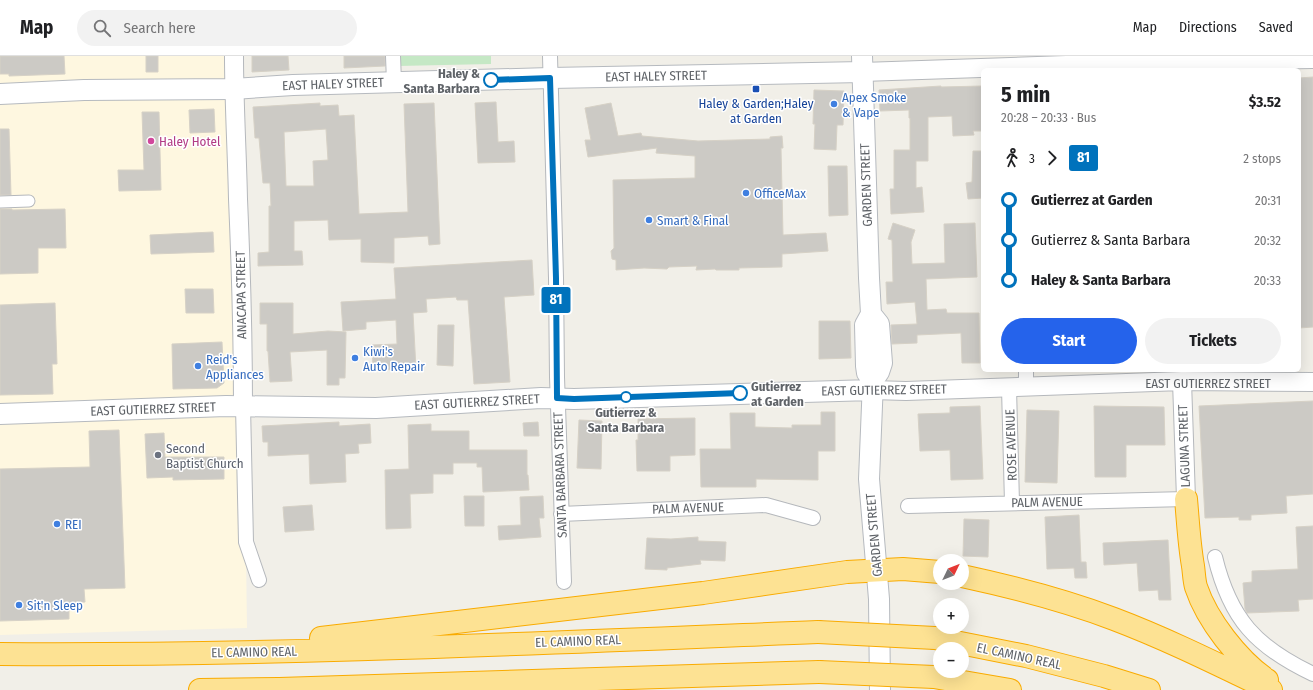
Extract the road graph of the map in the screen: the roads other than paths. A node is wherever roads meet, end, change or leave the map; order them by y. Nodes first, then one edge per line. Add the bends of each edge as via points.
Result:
1 (234, 56) edge
2 (393, 56) edge
3 (550, 56) edge
4 (1313, 59) edge
5 (1173, 63) edge
6 (862, 64) edge
7 (987, 68) edge
8 (1044, 68) edge
9 (550, 78) junction
10 (394, 82) junction
11 (233, 89) junction
12 (0, 94) edge
13 (29, 201) dead end
14 (0, 202) edge
15 (1182, 376) edge
16 (1020, 381) edge
17 (1313, 382) edge
18 (872, 386) junction
19 (557, 398) junction
20 (243, 406) junction
21 (0, 414) edge
22 (1186, 499) junction
23 (1012, 503) junction
24 (908, 506) dead end
25 (560, 514) junction
26 (813, 518) dead end
27 (1215, 558) dead end
28 (877, 571) junction
29 (933, 571) edge
30 (969, 578) edge
31 (259, 580) dead end
32 (564, 582) dead end
33 (200, 653) junction
34 (0, 654) edge
35 (1313, 674) edge
36 (200, 690) edge
37 (280, 690) edge
38 (880, 690) edge
39 (1010, 690) edge
40 (1149, 690) edge
41 (1271, 690) edge
42 (1281, 690) edge

1 - 11 street, ANACAPA STREET
2 - 10 street
3 - 9 street, SANTA BARBARA STREET
4 - 5 street, EAST HALEY STREET
5 - 8 street, EAST HALEY STREET
6 - 7 street, EAST HALEY STREET
6 - 9 main road, EAST HALEY STREET
6 - 18 main road, GARDEN STREET via 871,314 865,325 866,366
9 - 10 main road, EAST HALEY STREET
9 - 19 street, SANTA BARBARA STREET
10 - 11 main road, EAST HALEY STREET
11 - 12 main road, EAST HALEY STREET via 84,90
11 - 20 street, ANACAPA STREET
13 - 14 street
15 - 16 street, EAST GUTIERREZ STREET
15 - 17 street, EAST GUTIERREZ STREET
15 - 22 street, LAGUNA STREET
16 - 18 street, EAST GUTIERREZ STREET via 906,391
16 - 23 street, ROSE AVENUE
18 - 19 main road, EAST GUTIERREZ STREET
18 - 28 main road, GARDEN STREET via 869,479
19 - 20 main road, EAST GUTIERREZ STREET via 376,408
19 - 25 street, SANTA BARBARA STREET
20 - 21 main road, EAST GUTIERREZ STREET
20 - 31 street, ANACAPA STREET via 246,542
22 - 23 street, PALM AVENUE
22 - 42 highway via 1196,586 1208,612 1233,648 1248,664
23 - 24 street, PALM AVENUE
25 - 26 street, PALM AVENUE via 766,505
25 - 32 street, SANTA BARBARA STREET
27 - 35 street via 1226,594 1236,614 1247,628 1272,651
28 - 29 highway via 903,569
28 - 33 highway via 832,574 703,593
28 - 38 main road, GARDEN STREET
30 - 41 highway via 1050,597 1113,618
33 - 34 highway, EL CAMINO REAL
33 - 40 highway, EL CAMINO REAL, bridge via 351,650 818,632 935,638 1026,656
36 - 37 highway
37 - 39 highway, bridge via 820,672 934,677

